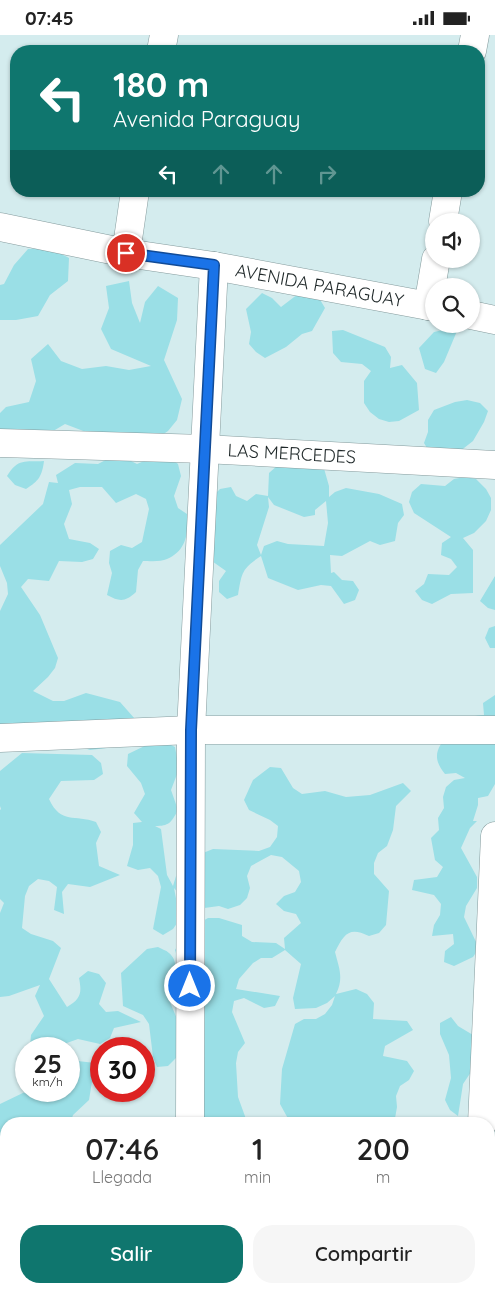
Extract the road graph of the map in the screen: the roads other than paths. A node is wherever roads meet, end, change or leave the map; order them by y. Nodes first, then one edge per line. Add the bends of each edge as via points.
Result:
1 (134, 197) edge
2 (447, 197) edge
3 (444, 213) edge
4 (0, 227) edge
5 (126, 253) junction
6 (214, 265) junction
7 (425, 305) edge
8 (480, 317) edge
9 (495, 320) edge
10 (0, 443) edge
11 (205, 449) junction
12 (495, 465) edge
13 (191, 730) junction
14 (495, 730) edge
15 (0, 738) edge
16 (495, 836) edge
17 (190, 1117) edge
18 (482, 1117) edge

1 - 5 street
2 - 3 street
4 - 5 street, AVENIDA PARAGUAY
5 - 6 street, AVENIDA PARAGUAY
6 - 7 street, AVENIDA PARAGUAY
6 - 11 street
8 - 9 street
10 - 11 street, LAS MERCEDES
11 - 12 street, LAS MERCEDES
11 - 13 street
13 - 14 street
13 - 15 street
13 - 17 street
16 - 18 street

